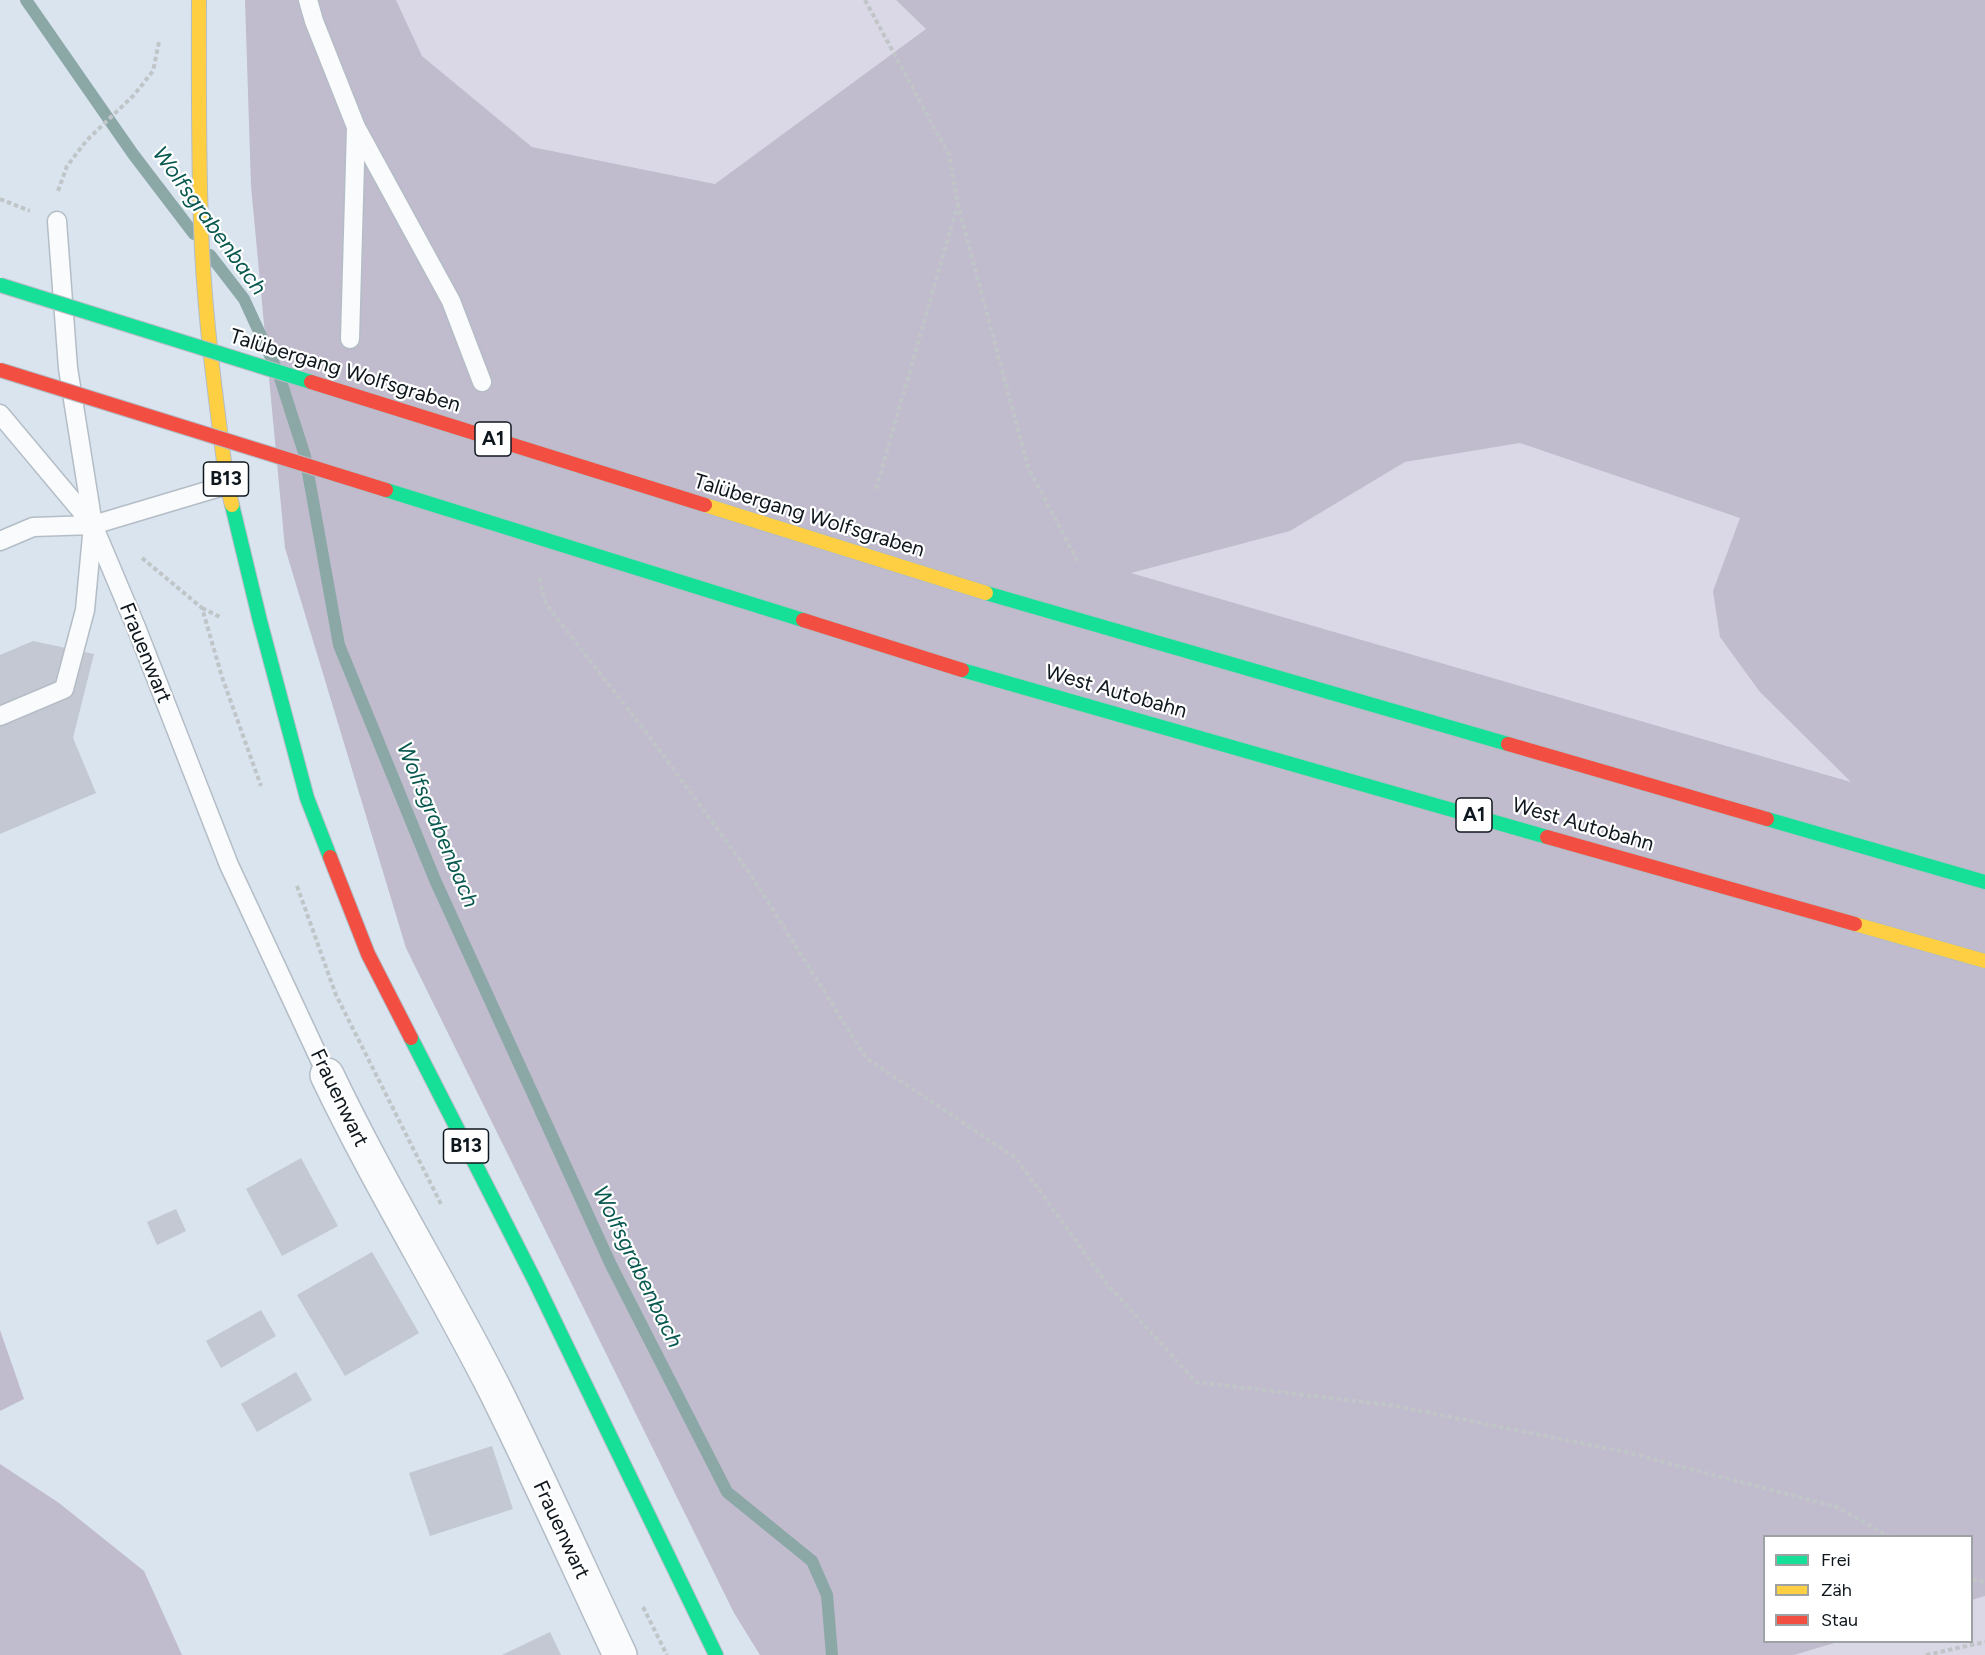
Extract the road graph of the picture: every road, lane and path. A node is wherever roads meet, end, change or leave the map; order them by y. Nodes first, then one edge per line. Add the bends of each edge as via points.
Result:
1 (199, 0) edge
2 (308, 0) edge
3 (865, 0) edge
4 (161, 33) dead end
5 (356, 127) junction
6 (958, 205) junction
7 (57, 221) joint
8 (0, 285) edge
9 (350, 339) dead end
10 (0, 370) edge
11 (482, 382) dead end
12 (0, 414) edge
13 (227, 485) junction
14 (876, 489) dead end
15 (93, 525) junction
16 (0, 541) edge
17 (1078, 562) dead end
18 (537, 571) dead end
19 (0, 716) edge
20 (1985, 882) edge
21 (1985, 961) edge
22 (327, 1075) joint
23 (1886, 1535) edge
24 (1985, 1642) edge
25 (620, 1655) edge
26 (716, 1655) edge
27 (1926, 1655) edge

1 - 13 main road, B13 via 199,170 208,333
2 - 5 lane
3 - 6 path via 949,155
4 - 7 path via 153,71 67,166 56,195
5 - 9 lane
5 - 11 lane via 450,301
6 - 14 path
6 - 17 path via 1028,467
7 - 15 lane via 68,368
8 - 20 main road, Talübergang Wolfsgraben / A1, bridge via 986,593
10 - 21 main road, West Autobahn / A1, bridge via 962,670
12 - 15 lane
13 - 15 lane
13 - 26 main road, B13 via 308,798 368,954 535,1281
15 - 16 lane via 33,527
15 - 19 lane via 85,610 64,689
15 - 22 lane, Frauenwart via 229,865
18 - 23 path via 546,604 751,875 866,1058 1016,1158 1107,1284 1196,1382 1390,1405 1621,1451 1837,1507
22 - 25 street, Frauenwart via 362,1148 494,1389
24 - 27 path

